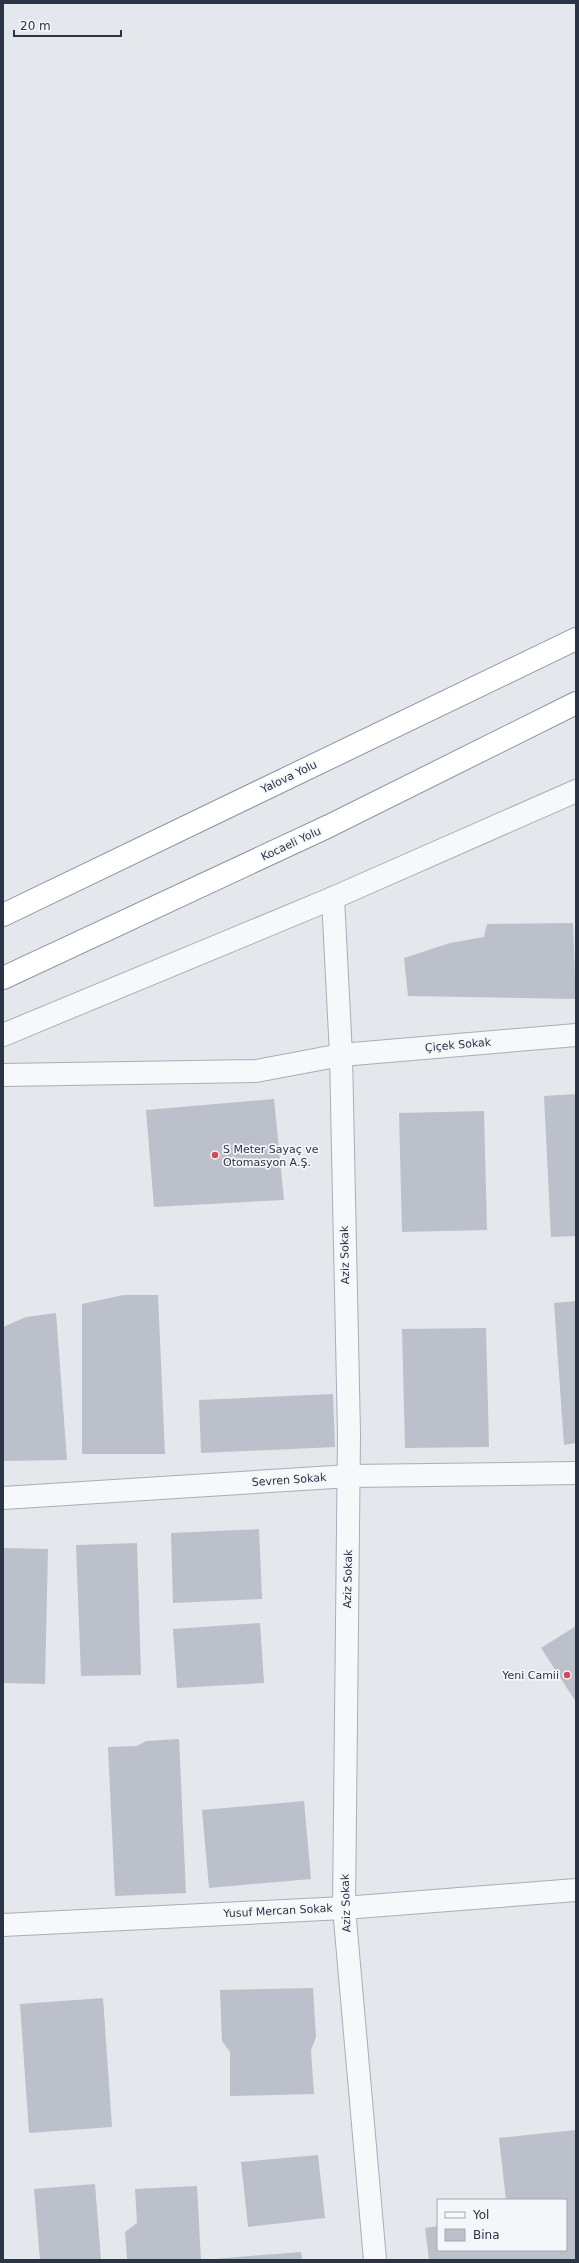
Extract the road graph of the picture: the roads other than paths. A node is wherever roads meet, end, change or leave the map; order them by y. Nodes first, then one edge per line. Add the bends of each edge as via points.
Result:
1 (576, 640) edge
2 (576, 703) edge
3 (576, 791) edge
4 (333, 898) junction
5 (3, 915) edge
6 (3, 978) edge
7 (3, 1035) edge
8 (576, 1035) edge
9 (341, 1055) junction
10 (3, 1075) edge
11 (576, 1473) edge
12 (350, 1476) junction
13 (3, 1498) edge
14 (576, 1890) edge
15 (344, 1908) junction
16 (3, 1925) edge
17 (375, 2260) edge

1 - 5 highway, Yalova Yolu
2 - 6 highway, Kocaeli̇ Yolu via 329,826
3 - 4 street
4 - 7 street
4 - 9 street, Aziz Sokak
8 - 9 street, Çiçek Sokak
9 - 10 street, Çiçek Sokak via 256,1071
9 - 12 street, Aziz Sokak
11 - 12 street, Sevren Sokak
12 - 13 street, Sevren Sokak
12 - 15 street, Aziz Sokak
14 - 15 street, Yusuf Mercan Sokak
15 - 16 street, Yusuf Mercan Sokak
15 - 17 street, Aziz Sokak

